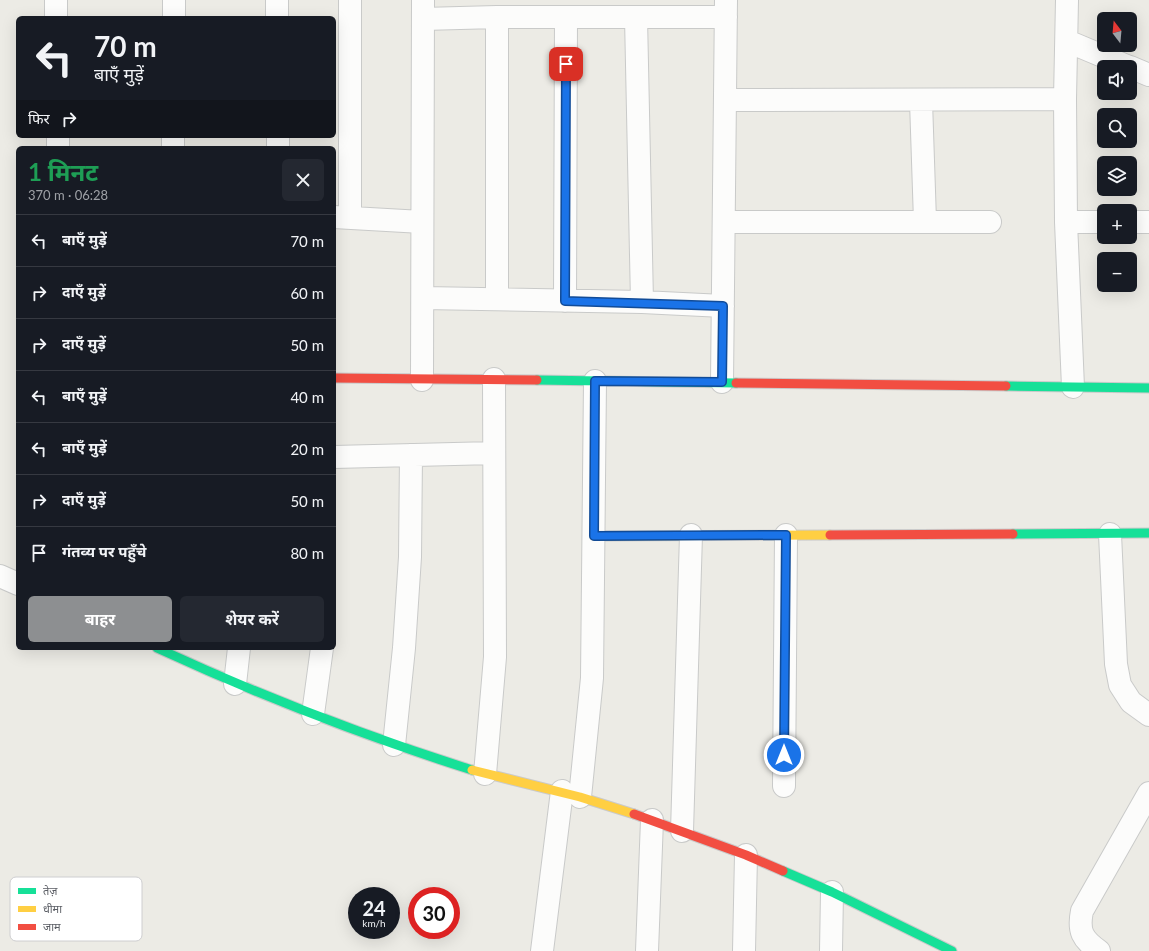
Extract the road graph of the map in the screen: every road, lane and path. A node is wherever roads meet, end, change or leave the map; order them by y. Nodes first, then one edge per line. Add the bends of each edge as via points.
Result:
1 (56, 0) edge
2 (174, 0) edge
3 (277, 0) edge
4 (350, 0) edge
5 (1067, 0) edge
6 (726, 9) edge
7 (423, 10) edge
8 (56, 16) edge
9 (174, 16) edge
10 (277, 16) edge
11 (497, 17) junction
12 (566, 17) junction
13 (636, 17) junction
14 (1067, 41) junction
15 (1113, 60) edge
16 (1137, 70) edge
17 (1149, 75) edge
18 (1065, 99) junction
19 (725, 100) junction
20 (922, 100) junction
21 (342, 217) edge
22 (925, 221) junction
23 (422, 222) junction
24 (724, 222) junction
25 (990, 222) dead end
26 (1066, 222) junction
27 (1097, 222) edge
28 (1137, 222) edge
29 (1149, 222) edge
30 (423, 298) junction
31 (497, 299) junction
32 (565, 301) junction
33 (642, 302) junction
34 (723, 306) junction
35 (336, 378) edge
36 (494, 379) junction
37 (422, 380) junction
38 (595, 381) junction
39 (722, 382) junction
40 (1073, 387) junction
41 (1149, 388) edge
42 (494, 453) junction
43 (411, 455) junction
44 (336, 457) edge
45 (1149, 533) edge
46 (1110, 534) junction
47 (691, 535) junction
48 (786, 535) junction
49 (594, 536) junction
50 (0, 576) edge
51 (16, 583) edge
52 (160, 650) edge
53 (239, 650) edge
54 (322, 650) edge
55 (235, 684) junction
56 (313, 714) junction
57 (1149, 715) edge
58 (394, 745) junction
59 (485, 774) junction
60 (784, 786) dead end
61 (1149, 793) edge
62 (571, 794) junction
63 (652, 820) junction
64 (682, 831) junction
65 (746, 855) junction
66 (832, 892) junction
67 (542, 951) edge
68 (648, 951) edge
69 (744, 951) edge
70 (831, 951) edge
71 (952, 951) edge
72 (1099, 951) edge

1 - 8 street
2 - 9 street
3 - 10 street
4 - 21 street
5 - 14 street
6 - 13 street
6 - 19 street
7 - 11 street
7 - 23 street
11 - 12 street
11 - 31 street
12 - 13 street
12 - 32 street
13 - 33 street
14 - 15 street
14 - 18 street
16 - 17 street
18 - 20 street
18 - 26 street
19 - 20 street
19 - 24 street
20 - 22 street
21 - 23 street
22 - 24 street
22 - 25 street
23 - 30 street
24 - 34 street
26 - 27 street
26 - 40 street
28 - 29 street
30 - 31 street
30 - 37 street
31 - 32 street
32 - 33 street
33 - 34 street
34 - 39 street
35 - 37 street
36 - 37 street
36 - 38 street
36 - 42 street
38 - 39 street
38 - 49 street
39 - 40 street
40 - 41 street
42 - 43 street
42 - 59 street via 495,657
43 - 44 street
43 - 58 street via 410,558
45 - 46 street
46 - 48 street
46 - 57 street via 1116,664 1120,685 1130,702
47 - 48 street
47 - 49 street
47 - 64 street
48 - 60 street
49 - 62 street via 592,678
50 - 51 street
52 - 55 street
53 - 55 street
54 - 56 street
55 - 56 street
56 - 58 street
58 - 59 street
59 - 62 street
61 - 72 street via 1082,911 1080,924 1083,937
62 - 63 street
62 - 67 street
63 - 64 street
63 - 68 street
64 - 65 street
65 - 66 street
65 - 69 street
66 - 70 street
66 - 71 street

